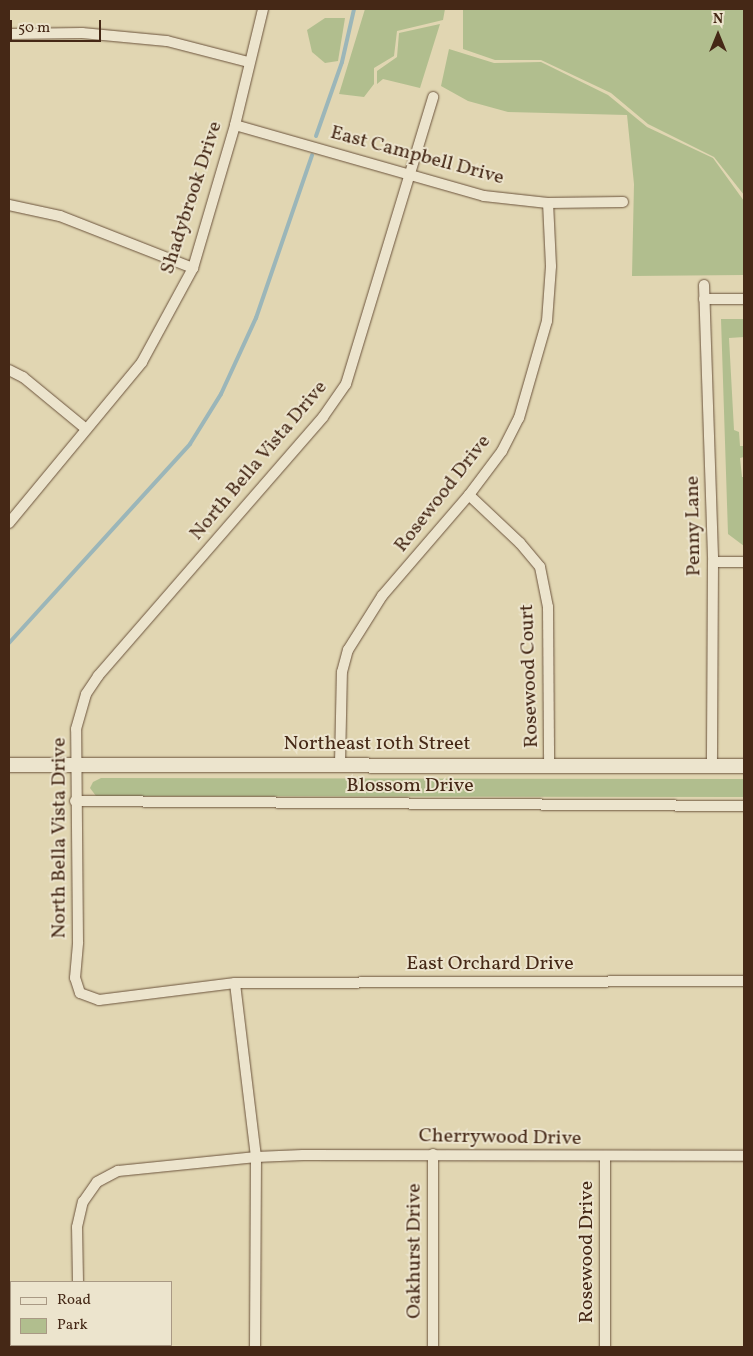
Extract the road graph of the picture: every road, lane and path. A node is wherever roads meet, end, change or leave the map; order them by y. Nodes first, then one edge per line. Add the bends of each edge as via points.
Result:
1 (262, 9) edge
2 (9, 34) edge
3 (248, 62) junction
4 (433, 98) dead end
5 (235, 126) junction
6 (411, 174) junction
7 (623, 202) dead end
8 (548, 203) junction
9 (9, 205) edge
10 (193, 268) junction
11 (704, 285) dead end
12 (704, 299) junction
13 (744, 299) edge
14 (9, 370) edge
15 (86, 429) junction
16 (469, 495) junction
17 (9, 523) edge
18 (713, 562) junction
19 (744, 562) edge
20 (9, 764) edge
21 (75, 764) junction
22 (340, 764) junction
23 (549, 765) junction
24 (712, 766) junction
25 (744, 766) edge
26 (75, 801) junction
27 (744, 806) edge
28 (744, 981) edge
29 (235, 983) junction
30 (433, 1154) junction
31 (744, 1156) edge
32 (256, 1157) junction
33 (605, 1157) junction
34 (78, 1281) edge
35 (255, 1347) edge
36 (433, 1347) edge
37 (604, 1347) edge

1 - 3 street, Shadybrook Drive
2 - 3 street via 82,32 167,41
3 - 5 street, Shadybrook Drive
4 - 6 street, North Bella Vista Drive
5 - 6 street, East Campbell Drive
5 - 10 street, Shadybrook Drive
6 - 8 street, East Campbell Drive via 484,196
6 - 21 street, North Bella Vista Drive via 346,384 323,417 98,676 80,710
7 - 8 street, East Campbell Drive
8 - 16 street, Rosewood Drive via 551,266 545,330 519,418 502,451
9 - 10 street via 60,216
10 - 15 street, Shadybrook Drive via 142,362
11 - 12 street, Penny Lane
12 - 13 street
12 - 18 street, Penny Lane
14 - 15 street via 23,376
15 - 17 street, Shadybrook Drive
16 - 22 street, Rosewood Drive via 382,596 348,650 342,672
16 - 23 street, Rosewood Court via 520,543 540,567 548,607
18 - 19 street
18 - 24 street, Penny Lane
20 - 21 main road, Northeast 10th Street
21 - 22 main road, Northeast 10th Street
21 - 26 street, North Bella Vista Drive
22 - 23 main road, Northeast 10th Street
23 - 24 main road, Northeast 10th Street
24 - 25 main road, Northeast 10th Street
26 - 27 street, Blossom Drive
26 - 29 street, North Bella Vista Drive via 78,942 75,978 80,993 99,1000
28 - 29 street, East Orchard Drive
29 - 32 street
30 - 32 street, Cherrywood Drive
30 - 33 street, Cherrywood Drive
30 - 36 street, Oakhurst Drive
31 - 33 street, Cherrywood Drive
32 - 34 street, Cherrywood Drive via 118,1171 97,1182 83,1202 77,1227
32 - 35 street
33 - 37 street, Rosewood Drive

